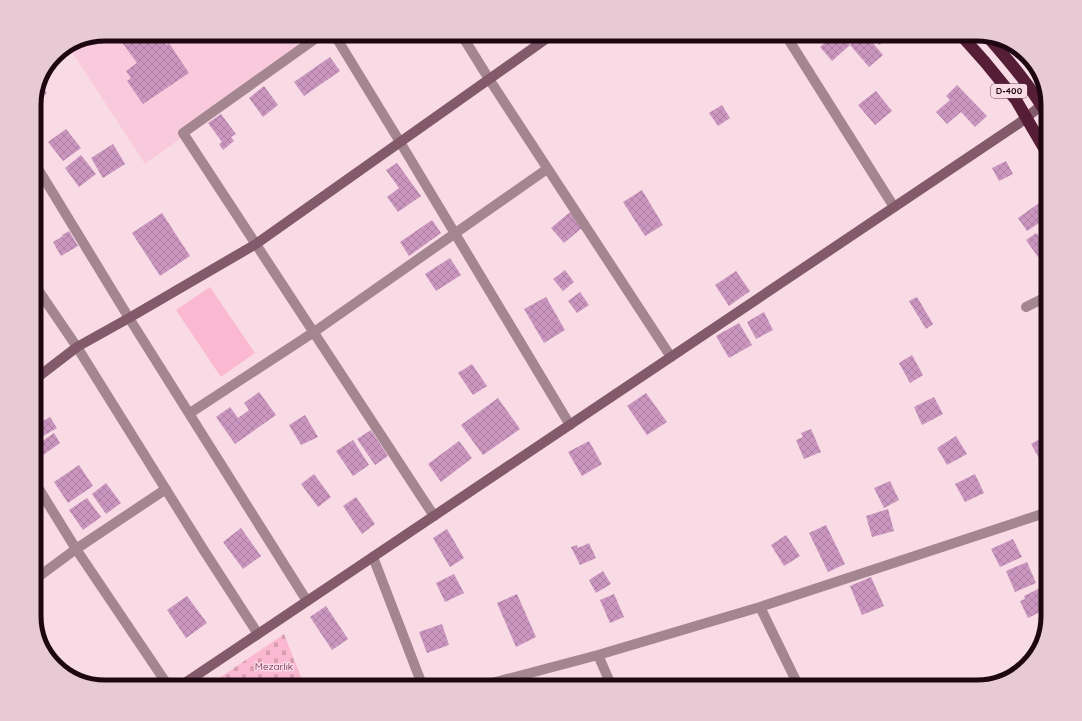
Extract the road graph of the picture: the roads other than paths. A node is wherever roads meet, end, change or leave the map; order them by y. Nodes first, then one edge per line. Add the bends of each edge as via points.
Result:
1 (312, 41) edge
2 (338, 41) edge
3 (464, 41) edge
4 (543, 41) edge
5 (788, 41) edge
6 (966, 41) edge
7 (993, 43) edge
8 (488, 79) junction
9 (1040, 98) edge
10 (1041, 107) edge
11 (1026, 118) junction
12 (400, 142) junction
13 (1041, 143) edge
14 (547, 169) junction
15 (41, 173) edge
16 (894, 207) junction
17 (455, 234) junction
18 (256, 244) junction
19 (41, 294) edge
20 (1041, 300) edge
21 (1026, 307) dead end
22 (129, 318) junction
23 (314, 332) junction
24 (77, 347) junction
25 (671, 357) junction
26 (41, 375) edge
27 (190, 413) junction
28 (570, 425) junction
29 (166, 489) junction
30 (41, 492) edge
31 (1041, 514) edge
32 (434, 516) junction
33 (76, 549) junction
34 (373, 557) junction
35 (41, 575) edge
36 (307, 601) junction
37 (760, 607) junction
38 (258, 634) junction
39 (598, 655) junction
40 (164, 680) edge
41 (189, 680) edge
42 (420, 680) edge
43 (503, 680) edge
44 (609, 680) edge
45 (796, 680) edge

1 - 18 street via 183,133
2 - 12 street
3 - 8 street
4 - 8 street
5 - 16 street
6 - 11 highway, D-400 via 1016,100
7 - 9 highway, D-400
8 - 12 street
8 - 14 street
10 - 11 street
11 - 13 highway, D-400
11 - 16 street
12 - 17 street
12 - 18 street
14 - 17 street
14 - 25 street
15 - 22 street
16 - 25 street
17 - 23 street
17 - 28 street
18 - 22 street
18 - 23 street
19 - 24 street
20 - 21 street
22 - 24 street
22 - 27 street
23 - 27 street
23 - 32 street
24 - 26 street
24 - 29 street
25 - 28 street
27 - 36 street
28 - 32 street
29 - 33 street
29 - 38 street
30 - 33 street
31 - 37 street
32 - 34 street
33 - 35 street
33 - 40 street
34 - 36 street
34 - 42 street
36 - 38 street
37 - 39 street
37 - 45 street
38 - 41 street
39 - 43 street
39 - 44 street

